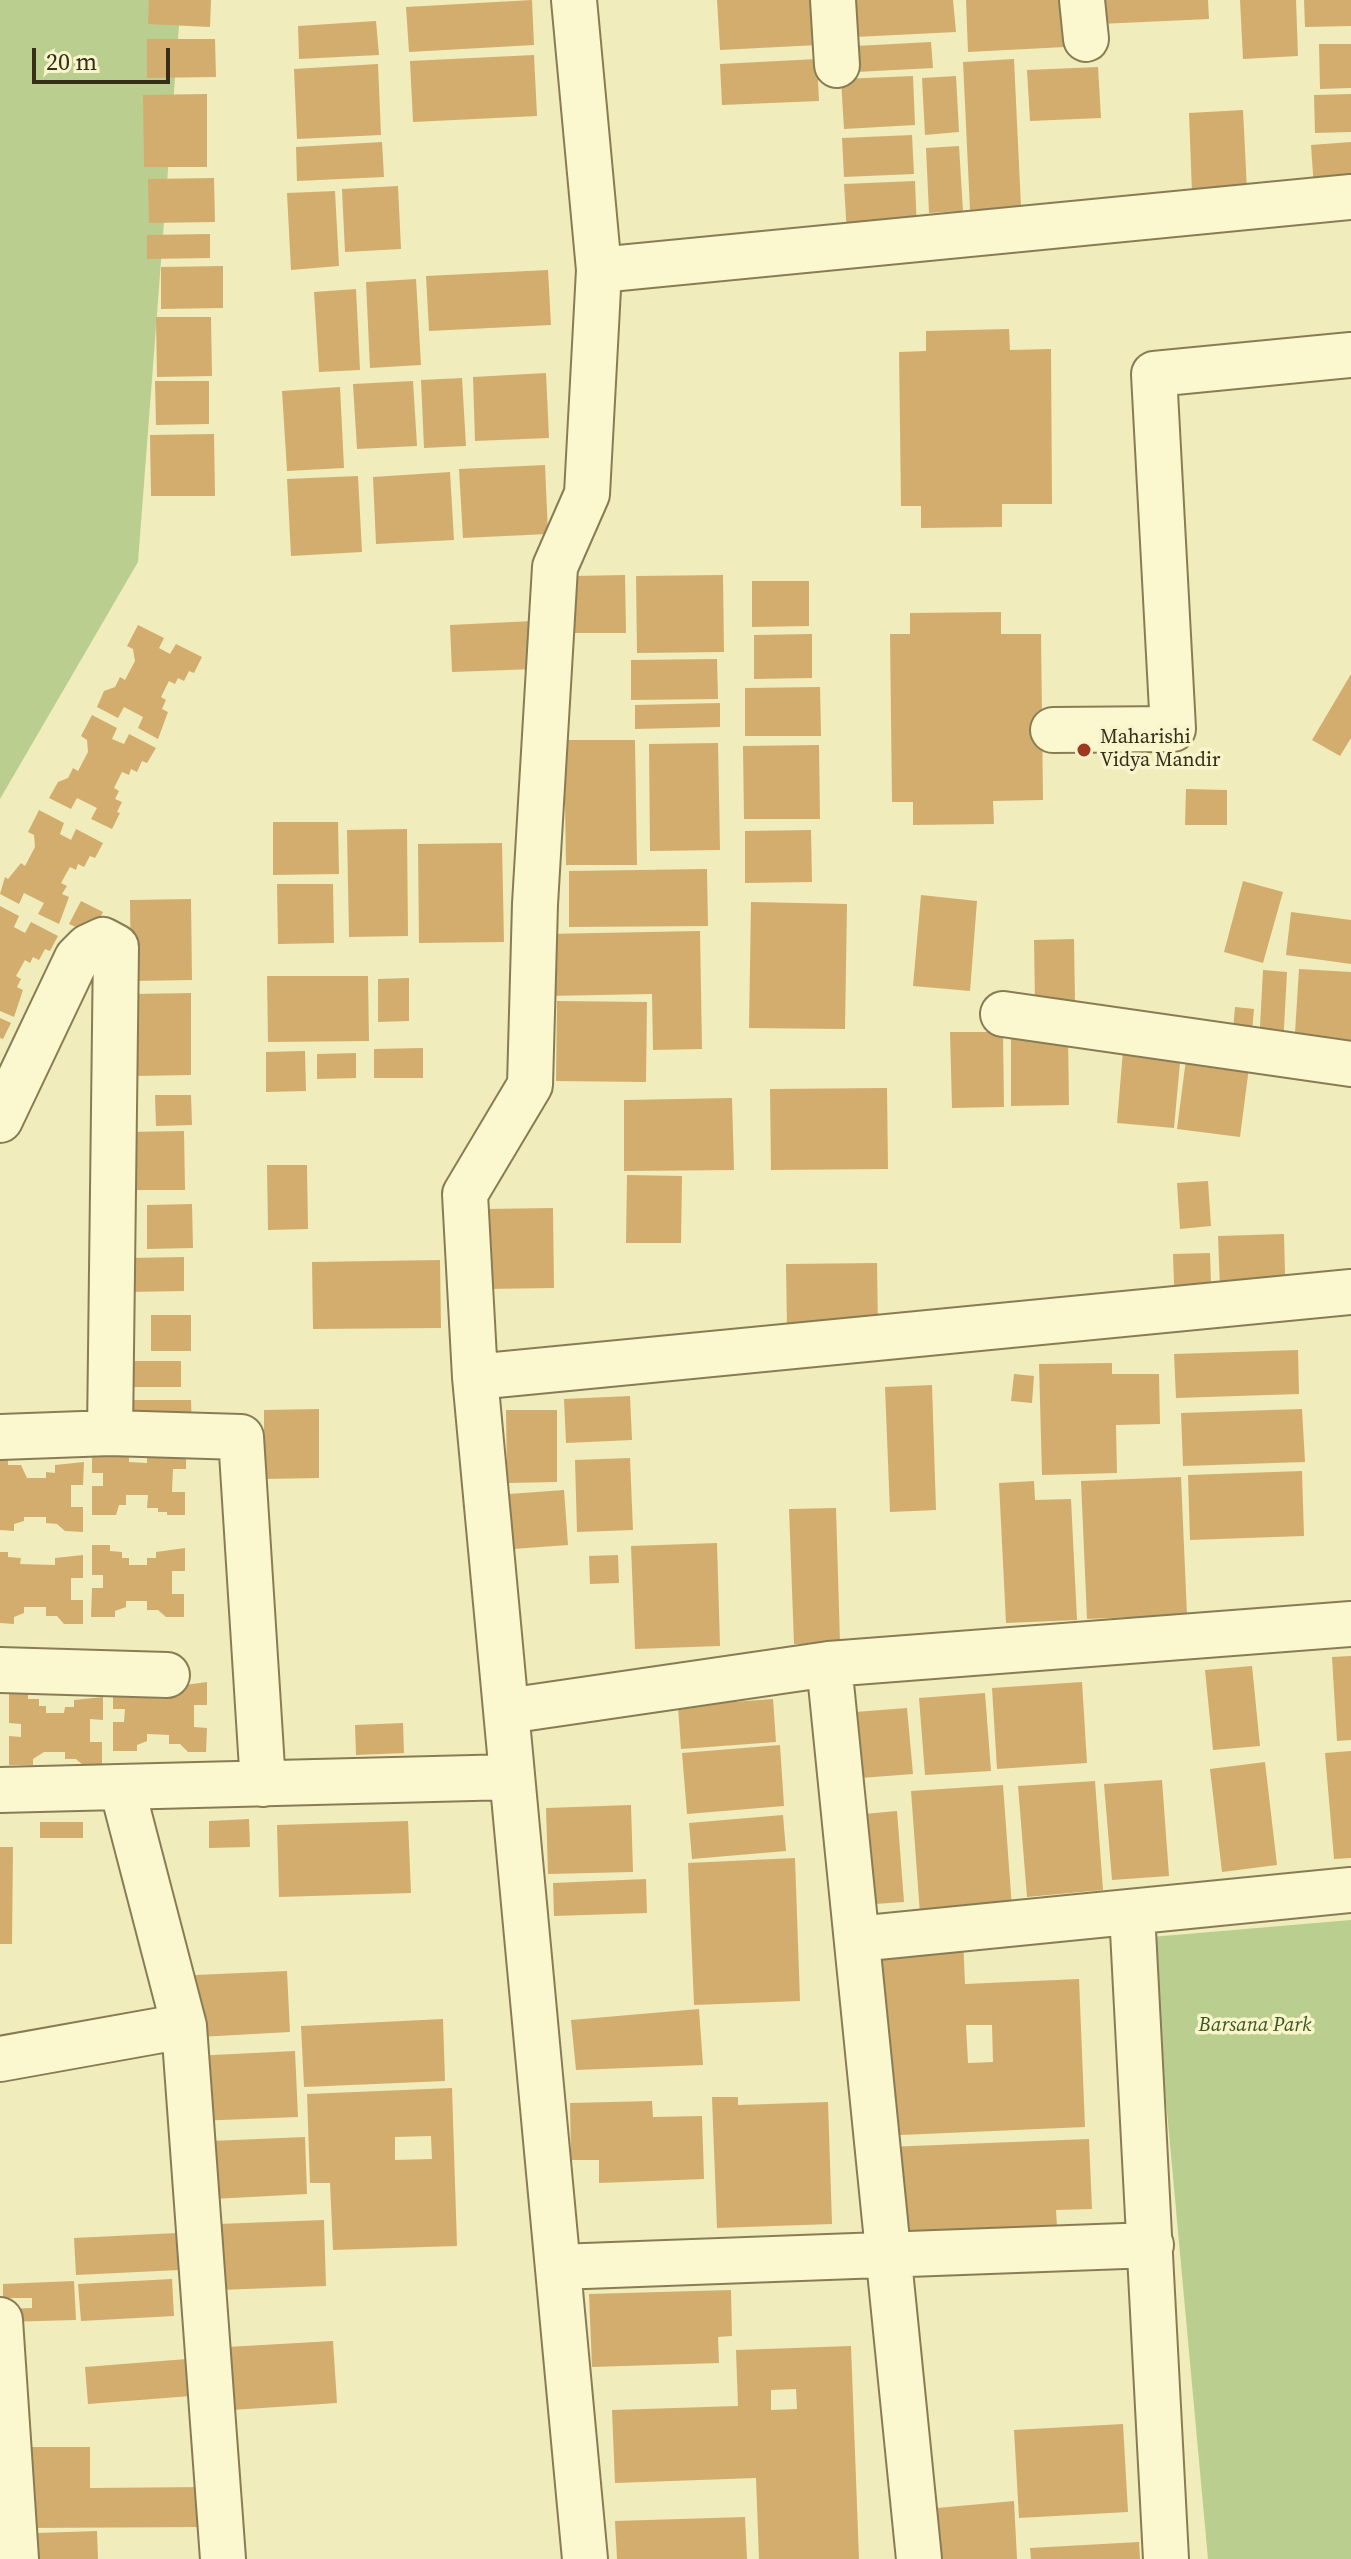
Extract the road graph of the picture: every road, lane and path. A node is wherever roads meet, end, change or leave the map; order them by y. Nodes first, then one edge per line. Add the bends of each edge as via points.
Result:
1 (574, 0) edge
2 (833, 0) edge
3 (837, 65) dead end
4 (1351, 197) edge
5 (599, 270) junction
6 (1351, 355) edge
7 (1053, 730) dead end
8 (1003, 1014) dead end
9 (1351, 1064) edge
10 (0, 1120) edge
11 (1351, 1292) edge
12 (475, 1377) junction
13 (110, 1433) junction
14 (0, 1437) edge
15 (1351, 1624) edge
16 (829, 1664) junction
17 (0, 1670) edge
18 (167, 1675) dead end
19 (507, 1711) junction
20 (512, 1777) junction
21 (263, 1784) junction
22 (122, 1788) junction
23 (0, 1790) edge
24 (1351, 1890) edge
25 (1132, 1912) junction
26 (857, 1939) junction
27 (184, 2026) junction
28 (0, 2059) edge
29 (1151, 2245) junction
30 (889, 2255) junction
31 (558, 2267) junction
32 (0, 2320) edge
33 (16, 2559) edge
34 (223, 2559) edge
35 (585, 2559) edge
36 (919, 2559) edge
37 (1166, 2559) edge

1 - 5 street
2 - 3 street
4 - 5 street
5 - 12 street via 587,494 555,567 530,1085 465,1194
6 - 7 street via 1154,374 1173,729
8 - 9 street
10 - 13 street via 77,958 103,940 116,947
11 - 12 street
12 - 19 street
13 - 14 street
13 - 21 street via 241,1437
15 - 16 street
16 - 19 street
16 - 26 street
17 - 18 street
19 - 20 street
20 - 21 street
20 - 31 street
21 - 22 street
22 - 23 street
22 - 27 street
24 - 25 street
25 - 26 street
25 - 29 street
26 - 30 street
27 - 28 street
27 - 34 street
29 - 30 street
29 - 37 street
30 - 31 street
30 - 36 street
31 - 35 street
32 - 33 street

